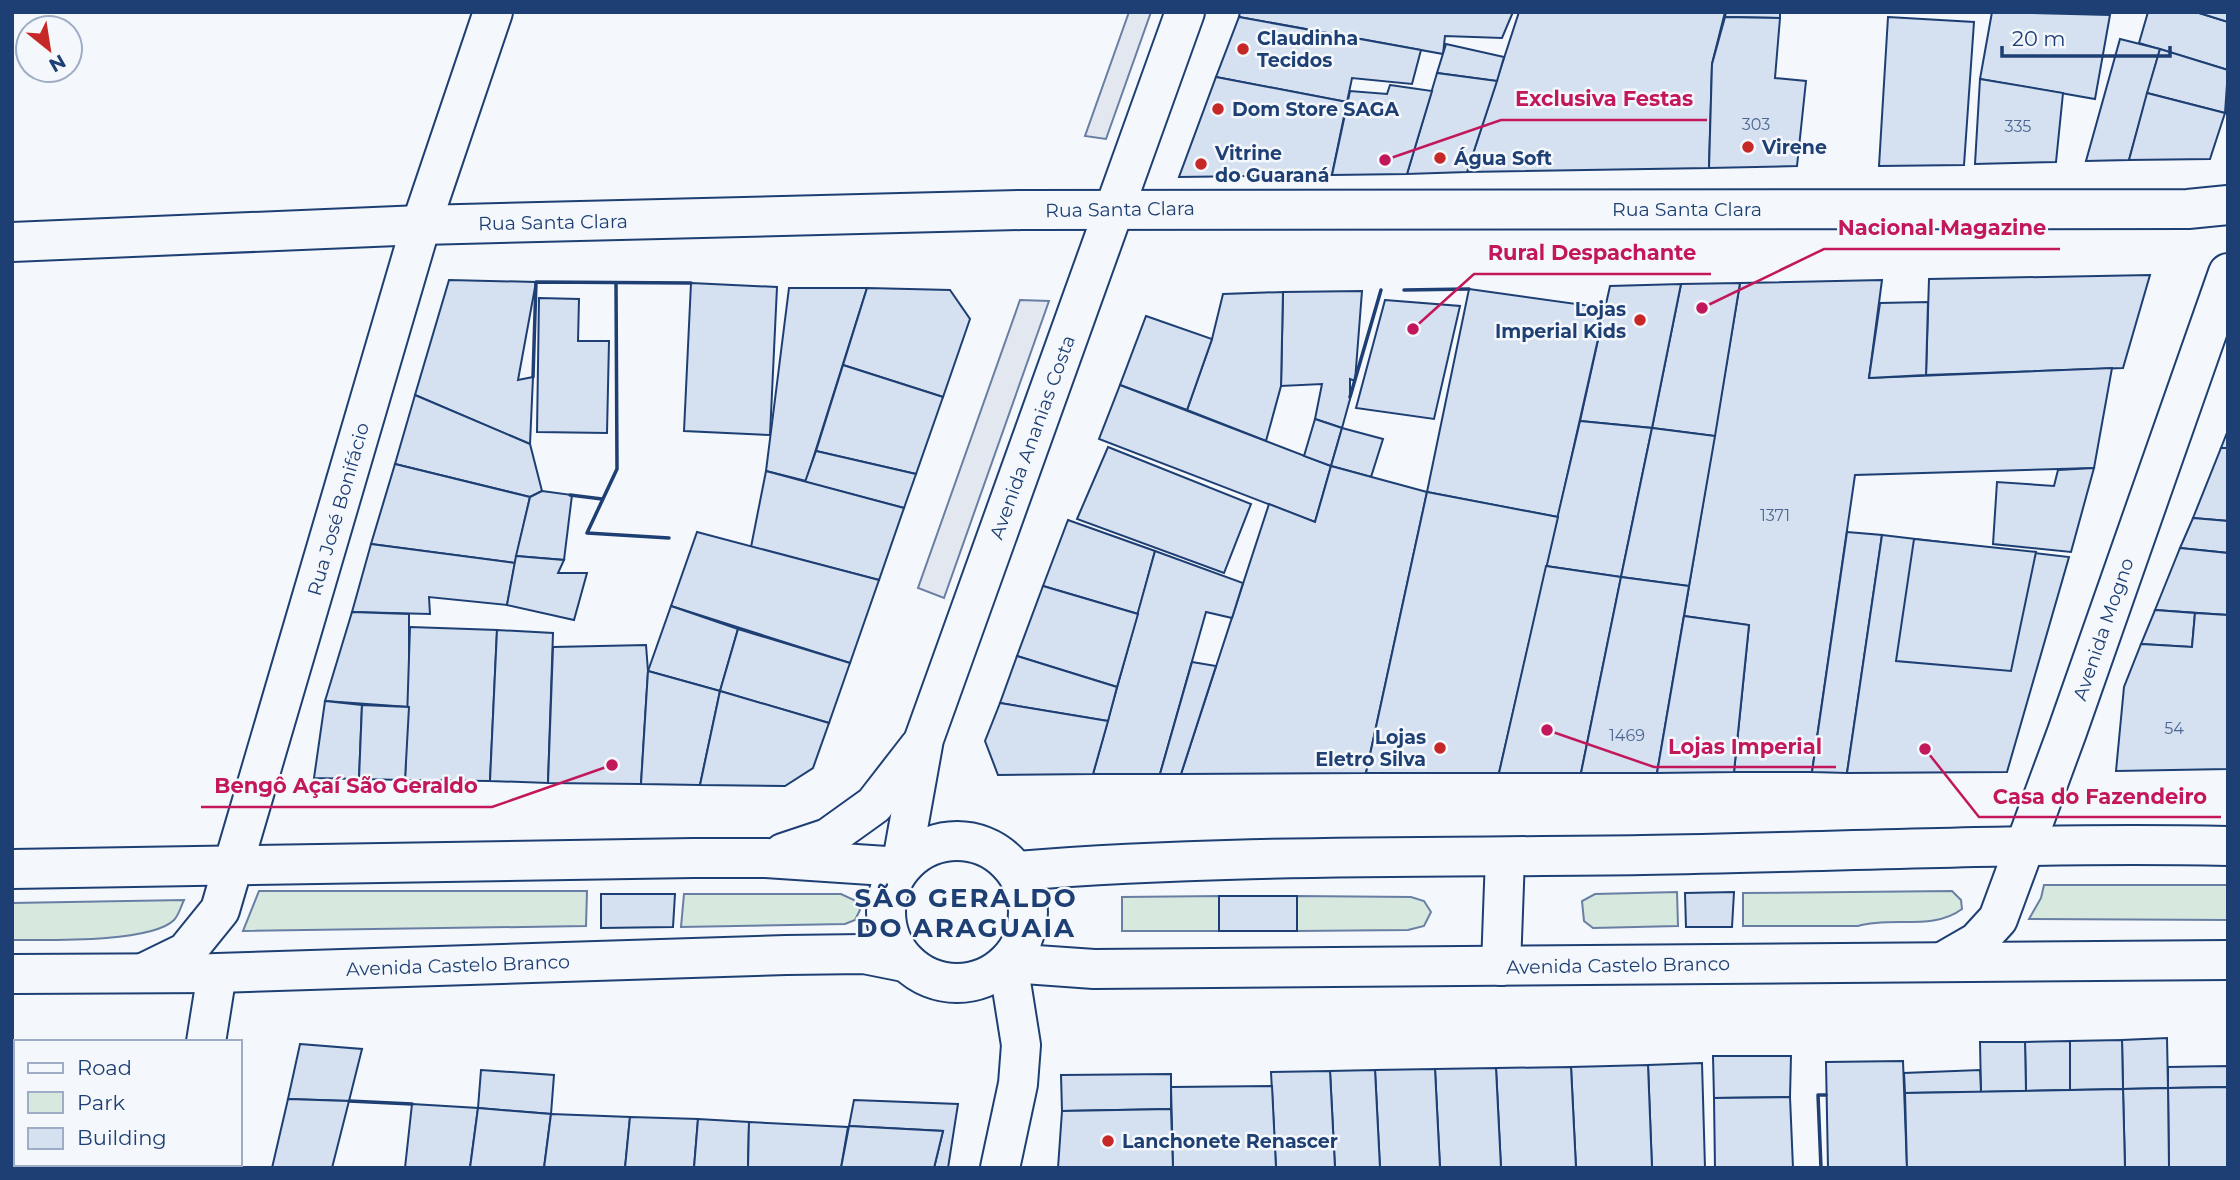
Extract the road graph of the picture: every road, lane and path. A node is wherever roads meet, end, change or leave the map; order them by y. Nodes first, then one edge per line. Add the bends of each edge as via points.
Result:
1 (493, 12) edge
2 (1185, 12) edge
3 (2228, 205) edge
4 (1116, 209) junction
5 (421, 225) junction
6 (12, 242) edge
7 (2228, 273) edge
8 (924, 739) junction
9 (2026, 846) junction
10 (2228, 846) edge
11 (1505, 857) junction
12 (766, 858) junction
13 (233, 866) junction
14 (901, 867) junction
15 (12, 869) edge
16 (1016, 871) junction
17 (2228, 960) edge
18 (1944, 961) junction
19 (904, 962) junction
20 (1008, 963) junction
21 (1500, 966) junction
22 (143, 973) junction
23 (217, 973) junction
24 (12, 974) edge
25 (206, 1040) edge
26 (1000, 1168) edge

1 - 5 main road, Rua José Bonifácio
2 - 4 main road, Avenida Ananias Costa
3 - 4 main road, Rua Santa Clara via 2188,209
4 - 5 main road, Rua Santa Clara
4 - 8 main road, Avenida Ananias Costa
5 - 6 main road, Rua Santa Clara
5 - 13 main road, Rua José Bonifácio
7 - 9 main road, Avenida Mogno
8 - 12 main road via 874,805 828,838
8 - 14 main road, Avenida Ananias Costa
9 - 10 main road
9 - 11 main road
9 - 18 main road, Avenida Mogno via 1998,919 1977,942
11 - 16 main road via 1134,861
11 - 21 main road
12 - 13 main road
12 - 14 main road
13 - 15 main road
13 - 22 main road, Rua José Bonifácio via 220,910 186,952
14 - 16 main road via 922,850 947,842 974,842 998,853
14 - 19 main road via 886,897 887,932
16 - 20 main road via 1027,894 1029,919 1022,943
17 - 18 main road, Avenida Castelo Branco
18 - 21 main road, Avenida Castelo Branco
19 - 20 main road, Avenida Castelo Branco via 927,978 955,985 984,979
19 - 23 main road, Avenida Castelo Branco via 864,954
20 - 21 main road, Avenida Castelo Branco via 1094,969
20 - 26 main road via 1021,1045 1018,1084
22 - 23 main road, Avenida Castelo Branco
22 - 24 main road, Avenida Castelo Branco
23 - 25 main road

